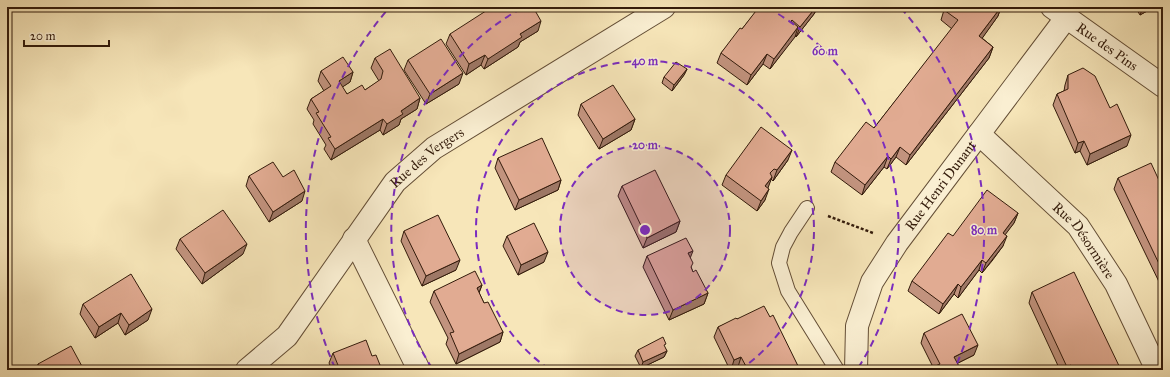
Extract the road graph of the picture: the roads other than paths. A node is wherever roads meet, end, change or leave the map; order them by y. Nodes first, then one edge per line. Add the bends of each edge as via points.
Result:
1 (664, 7) edge
2 (1059, 12) edge
3 (641, 13) edge
4 (1163, 86) edge
5 (979, 134) junction
6 (807, 208) road end
7 (354, 239) junction
8 (247, 370) edge
9 (419, 370) edge
10 (837, 370) edge
11 (856, 370) edge
12 (1157, 370) edge

1 - 3 street, Rue des Vergers
2 - 4 street, Rue des Pins
2 - 5 street, Rue Henri Dunant via 1056,32
3 - 7 street, Rue des Vergers via 434,148 395,182
5 - 11 street, Rue Henri Dunant via 897,243 872,282 857,326
5 - 12 street, Rue Désormière via 1078,226 1116,284
6 - 10 lane via 783,247 779,263 788,291
7 - 8 street, Rue des Vergers via 287,336
7 - 9 street

